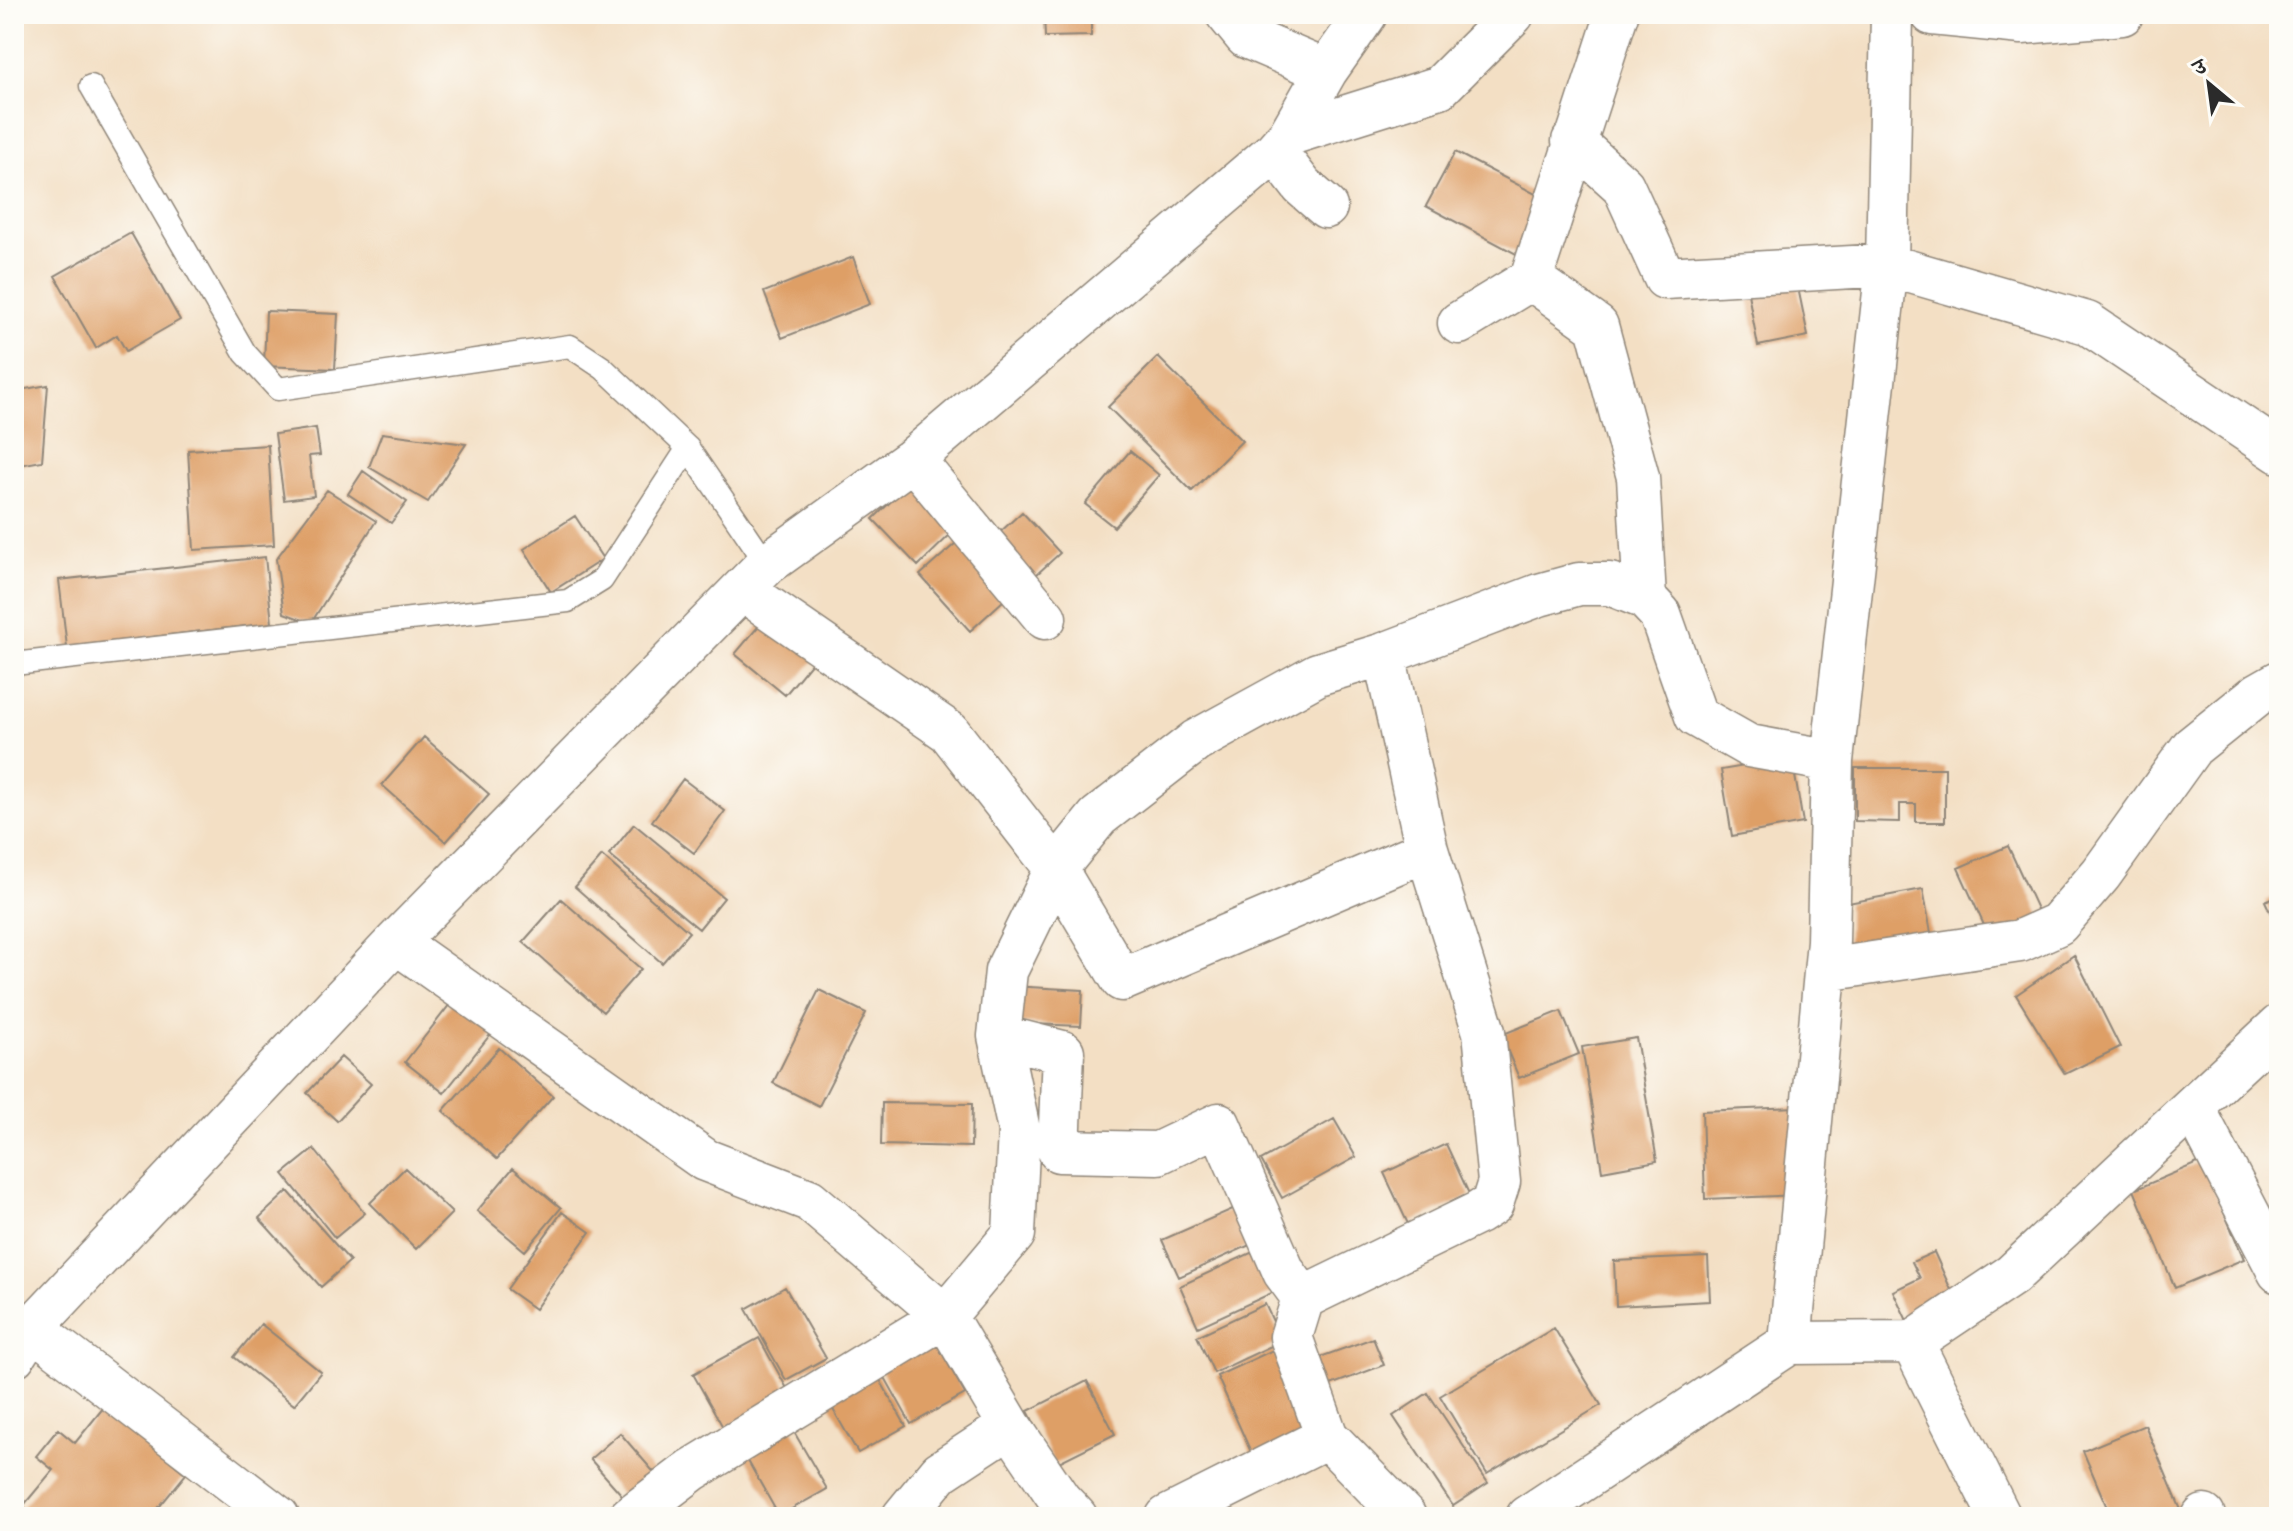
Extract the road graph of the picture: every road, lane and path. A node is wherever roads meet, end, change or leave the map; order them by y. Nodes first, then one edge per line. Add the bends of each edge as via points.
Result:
1 (1227, 14) edge
2 (1366, 14) edge
3 (1513, 14) edge
4 (1617, 14) edge
5 (1892, 14) edge
6 (1932, 14) edge
7 (2122, 14) edge
8 (1326, 71) junction
9 (91, 86) dead end
10 (1573, 141) junction
11 (1282, 143) junction
12 (1326, 207) dead end
13 (1887, 265) junction
14 (1531, 279) junction
15 (1459, 323) dead end
16 (688, 448) junction
17 (2279, 452) edge
18 (913, 459) junction
19 (755, 577) junction
20 (1645, 598) junction
21 (1045, 618) dead end
22 (1384, 654) junction
23 (14, 664) edge
24 (2279, 682) edge
25 (1832, 761) junction
26 (1427, 850) junction
27 (1056, 869) junction
28 (396, 942) junction
29 (1826, 970) junction
30 (2279, 1026) edge
31 (999, 1036) junction
32 (2193, 1107) junction
33 (2279, 1272) edge
34 (1303, 1298) junction
35 (945, 1316) junction
36 (23, 1342) edge
37 (1912, 1342) junction
38 (1790, 1343) junction
39 (1010, 1426) junction
40 (1327, 1437) junction
41 (278, 1517) edge
42 (630, 1517) edge
43 (903, 1517) edge
44 (1076, 1517) edge
45 (1167, 1517) edge
46 (1405, 1517) edge
47 (1527, 1517) edge
48 (2000, 1517) edge

1 - 8 street via 1246,37
2 - 8 street
3 - 11 street via 1440,87
4 - 10 street
5 - 13 street
6 - 7 street via 2022,23
8 - 11 street
9 - 16 lane via 245,353 278,389 570,346 603,368
10 - 13 street via 1623,186 1665,278
10 - 14 street
11 - 12 street via 1302,186
11 - 18 street
13 - 17 street via 2087,323
13 - 25 street
14 - 15 street
14 - 20 street via 1597,326 1638,477
16 - 19 lane
16 - 23 lane via 602,580 568,601
18 - 19 street
18 - 21 street
19 - 27 street via 949,732
19 - 28 street
20 - 22 street via 1610,584 1579,584
20 - 25 street via 1660,614 1696,716 1749,746
22 - 26 street
22 - 27 street via 1318,674 1196,741 1098,817
24 - 29 street via 2192,747 2101,874 2058,924 2020,941
25 - 29 street
26 - 27 street via 1122,980
26 - 34 street via 1484,1032 1499,1182 1492,1204 1478,1213
27 - 31 street via 1006,971
28 - 35 street via 705,1160 809,1200
28 - 36 street
29 - 38 street
30 - 32 street
31 - 34 street via 1063,1052 1059,1151 1158,1153 1219,1124 1284,1272
31 - 35 street via 1019,1130 1014,1234
32 - 33 street
32 - 37 street via 2012,1275
34 - 40 street via 1291,1337
35 - 39 street
35 - 42 street via 692,1470
36 - 41 street
37 - 38 street
37 - 48 street
38 - 47 street
39 - 43 street via 940,1472
39 - 44 street
40 - 45 street
40 - 46 street

